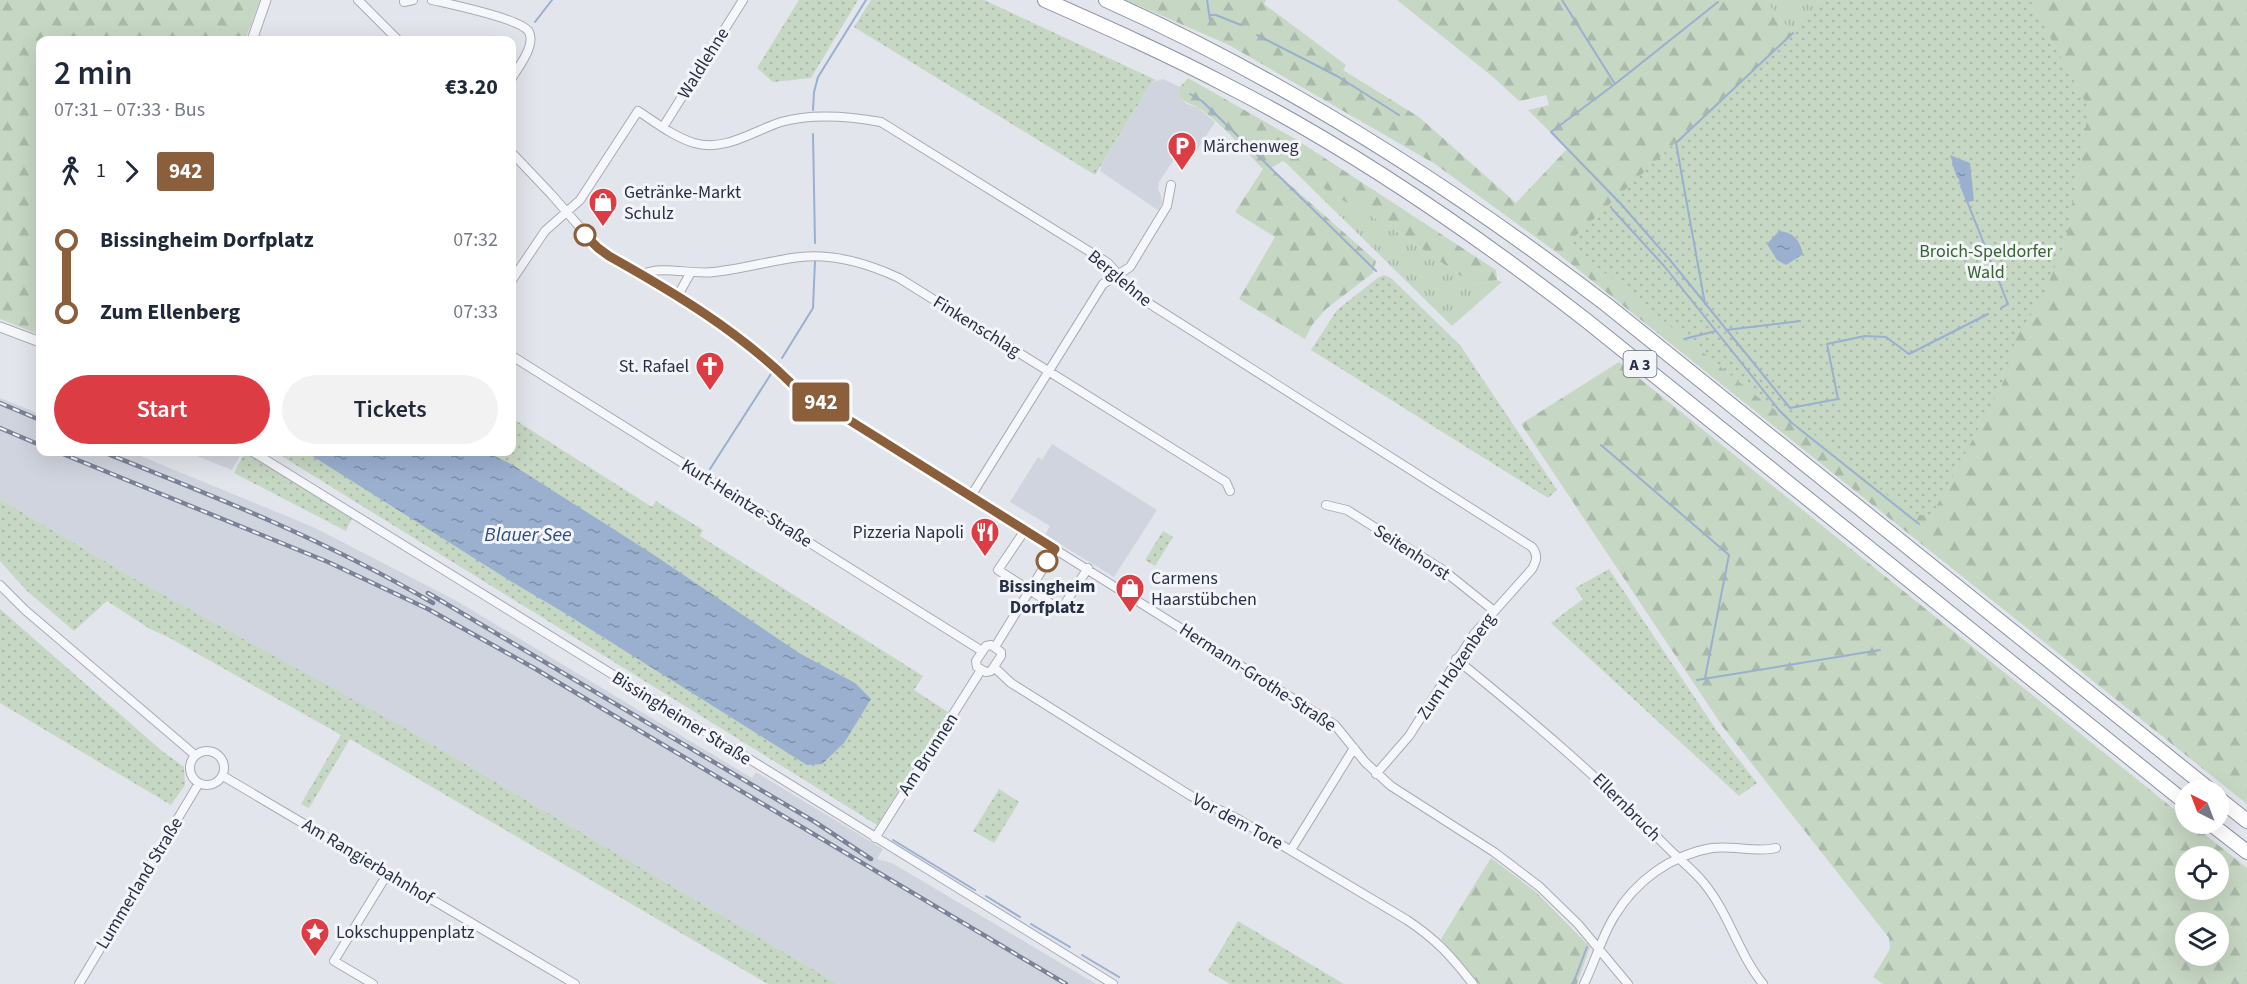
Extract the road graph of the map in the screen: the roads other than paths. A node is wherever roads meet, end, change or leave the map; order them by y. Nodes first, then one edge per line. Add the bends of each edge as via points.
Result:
1 (266, 0) edge
2 (358, 0) edge
3 (432, 0) edge
4 (743, 0) edge
5 (1045, 0) edge
6 (1106, 0) edge
7 (253, 36) edge
8 (394, 36) edge
9 (516, 71) edge
10 (663, 127) junction
11 (516, 157) edge
12 (1171, 185) dead end
13 (566, 213) junction
14 (516, 271) edge
15 (691, 273) junction
16 (642, 274) junction
17 (1119, 274) junction
18 (677, 297) junction
19 (0, 327) edge
20 (36, 340) edge
21 (516, 359) edge
22 (1049, 370) junction
23 (258, 456) edge
24 (1230, 491) dead end
25 (971, 496) junction
26 (1326, 505) dead end
27 (1024, 530) junction
28 (1055, 549) junction
29 (1537, 560) joint
30 (1088, 568) junction
31 (0, 585) edge
32 (1029, 590) junction
33 (1493, 610) junction
34 (995, 647) junction
35 (982, 651) junction
36 (1456, 659) junction
37 (994, 668) junction
38 (981, 670) junction
39 (1354, 748) junction
40 (195, 755) junction
41 (1376, 774) junction
42 (223, 776) junction
43 (2198, 780) edge
44 (199, 783) junction
45 (2175, 794) edge
46 (2229, 807) edge
47 (2247, 821) edge
48 (2224, 834) edge
49 (875, 838) junction
50 (1776, 848) dead end
51 (1292, 850) junction
52 (2247, 852) edge
53 (1678, 859) junction
54 (388, 873) junction
55 (1599, 949) junction
56 (79, 984) edge
57 (373, 984) edge
58 (575, 984) edge
59 (1113, 984) edge
60 (1473, 984) edge
61 (1584, 984) edge
62 (1628, 984) edge
63 (1763, 984) edge

1 - 7 street
2 - 8 street
3 - 9 street via 524,27 529,32 529,49
4 - 10 street, Waldlehne
5 - 45 highway, A 3 via 1227,85 1323,139 1508,260
6 - 43 highway, A 3 via 1236,62 1336,119 1523,241
10 - 13 street, Berglehne via 638,111 580,200
10 - 17 street, Berglehne via 693,143 707,145 730,142 782,122 814,116 855,117 881,123 1108,263
11 - 13 street, Hermann-Grothe-Straße
12 - 17 street via 1167,206 1130,267
13 - 14 street via 545,231
13 - 16 street, Hermann-Grothe-Straße via 598,248
15 - 16 street, Finkenschlag via 653,270
15 - 18 street
15 - 22 street, Finkenschlag via 793,257 833,257 870,264
16 - 18 street, Hermann-Grothe-Straße
17 - 22 street via 1103,284
17 - 29 street, Berglehne via 1139,297 1532,547
18 - 25 street, Hermann-Grothe-Straße via 727,328 793,385
19 - 20 street
21 - 35 street, Kurt-Heintze-Straße
22 - 24 street, Finkenschlag via 1226,482
22 - 25 street
23 - 49 street, Bissingheimer Straße
25 - 27 street, Hermann-Grothe-Straße
26 - 33 street, Seitenhorst via 1347,510 1443,570
27 - 28 street, Hermann-Grothe-Straße
27 - 32 street via 999,570
28 - 30 street, Hermann-Grothe-Straße
28 - 32 street
29 - 33 street, Zum Holzenberg
30 - 32 street via 1061,610
30 - 39 street, Hermann-Grothe-Straße via 1335,725
31 - 40 street
32 - 34 street
33 - 36 street, Zum Holzenberg
34 - 35 street via 986,646
34 - 37 street via 1001,656
35 - 38 street, Am Brunnen via 976,662
36 - 41 street, Zum Holzenberg via 1409,736
36 - 53 street, Ellernbruch via 1572,754
37 - 38 street
37 - 51 street, Vor dem Tore via 1011,683 1191,796
38 - 49 street, Am Brunnen
39 - 41 street, Hermann-Grothe-Straße
39 - 51 street
40 - 42 street via 207,750 220,755
40 - 44 street via 190,772
41 - 55 street, Hermann-Grothe-Straße via 1540,887
42 - 44 street via 212,784
42 - 54 street, Am Rangierbahnhof
44 - 56 street, Lummerland Straße
46 - 47 highway
48 - 52 highway
49 - 59 street, Bissingheimer Straße
50 - 53 street via 1715,848
51 - 60 street, Vor dem Tore via 1432,937
53 - 55 street via 1654,872 1633,891 1613,918
53 - 63 street, Ellernbruch via 1703,882 1750,968
54 - 57 street via 334,961
54 - 58 street, Am Rangierbahnhof
55 - 61 street
55 - 62 street, Hermann-Grothe-Straße

